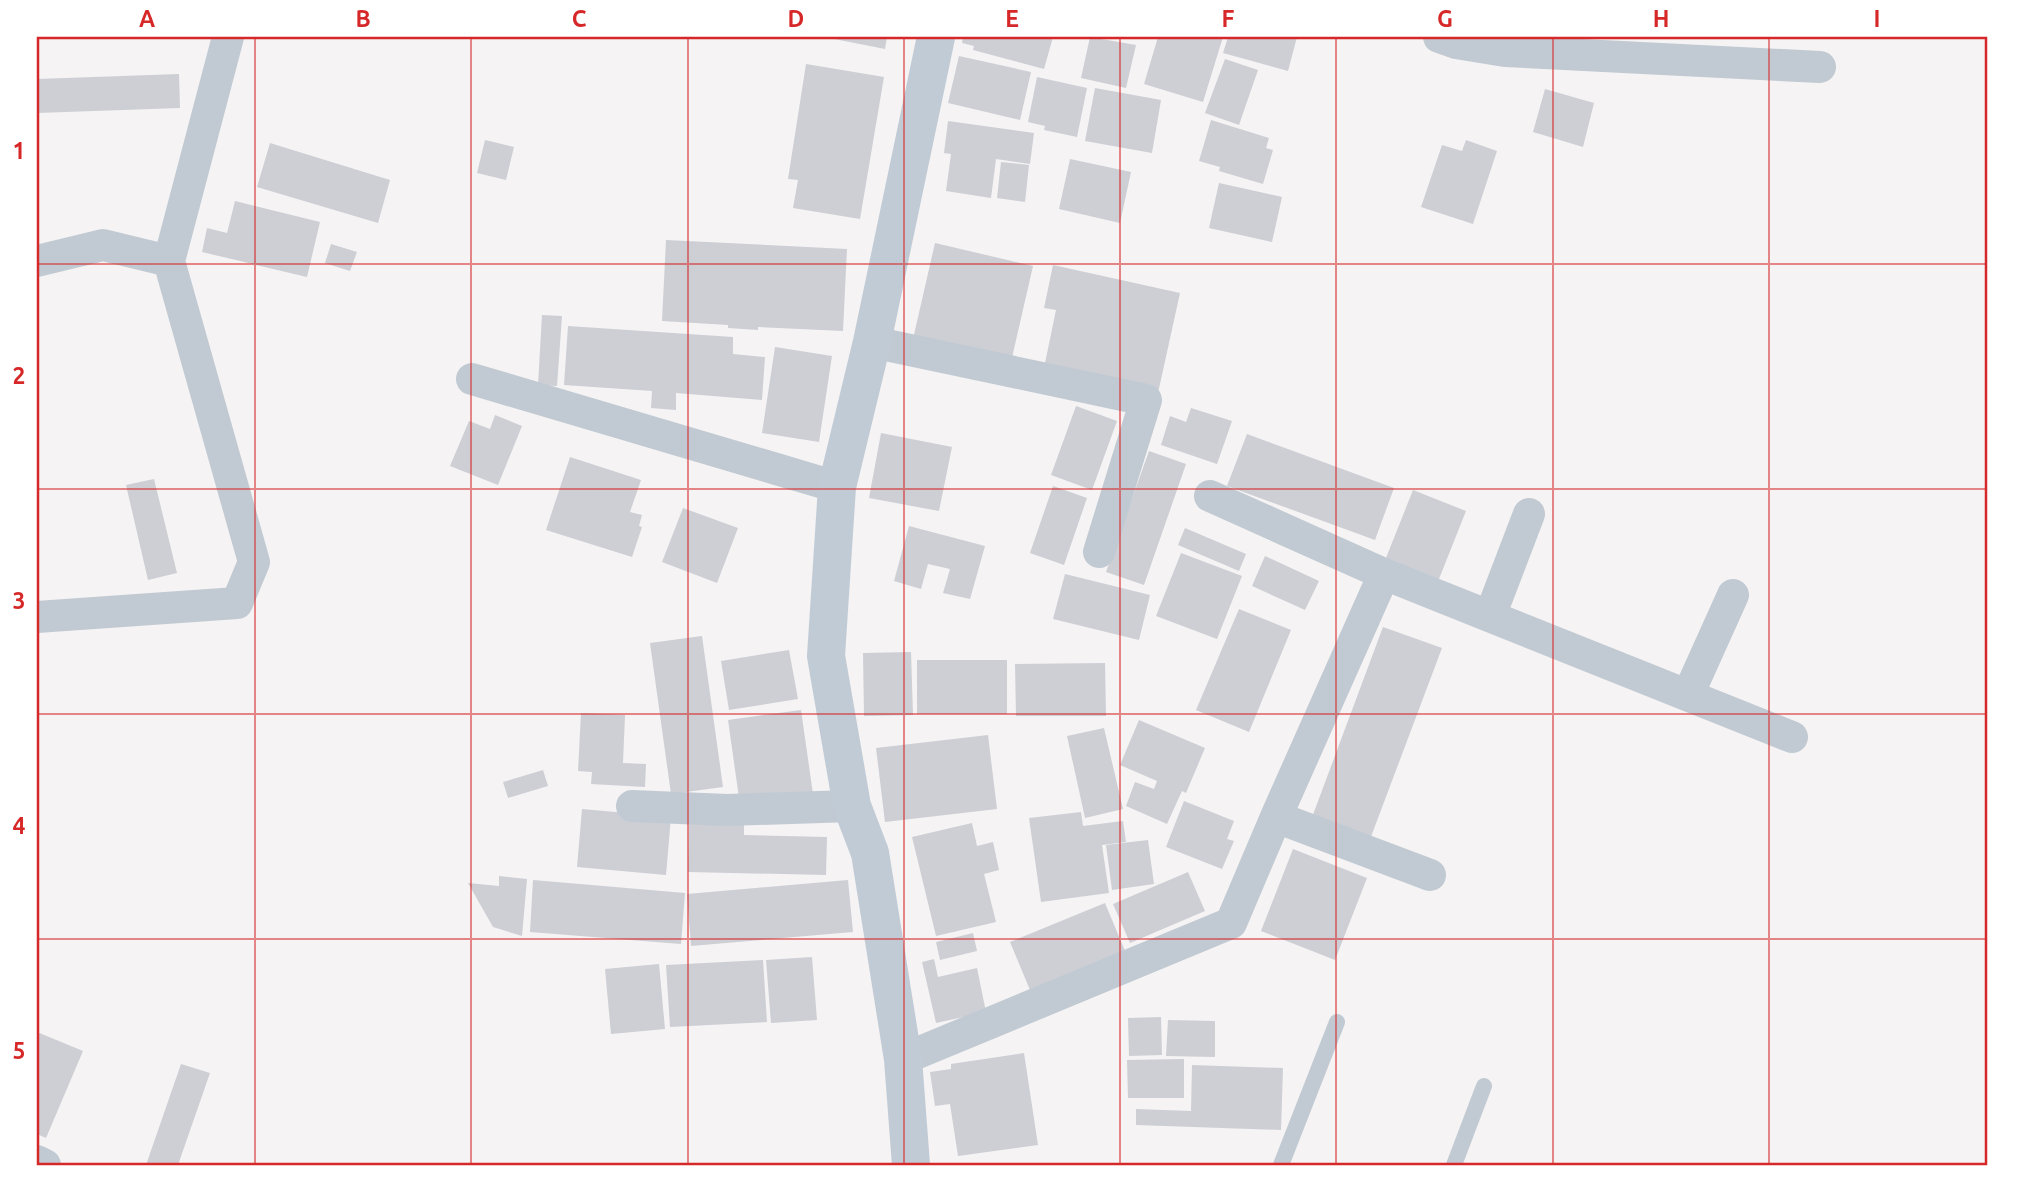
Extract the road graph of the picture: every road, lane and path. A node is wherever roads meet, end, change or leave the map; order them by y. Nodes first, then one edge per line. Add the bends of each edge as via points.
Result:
1 (228, 37) edge
2 (936, 37) edge
3 (1439, 37) edge
4 (1820, 67) dead end
5 (37, 261) edge
6 (169, 261) junction
7 (872, 342) junction
8 (472, 379) dead end
9 (837, 487) junction
10 (1210, 496) dead end
11 (1529, 514) dead end
12 (1099, 552) dead end
13 (1384, 573) junction
14 (1733, 595) dead end
15 (1490, 616) junction
16 (37, 617) edge
17 (1688, 695) junction
18 (1792, 737) dead end
19 (632, 806) dead end
20 (852, 806) junction
21 (1276, 817) junction
22 (1430, 875) dead end
23 (1337, 1022) dead end
24 (903, 1059) junction
25 (1484, 1086) dead end
26 (37, 1161) edge
27 (45, 1165) edge
28 (911, 1165) edge
29 (1281, 1165) edge
30 (1454, 1165) edge

1 - 6 street
2 - 7 street
3 - 4 street via 1505,51
5 - 6 street via 103,245
6 - 16 street via 254,562 237,603
7 - 9 street
7 - 12 street via 1146,400
8 - 9 street
9 - 20 street via 826,656
10 - 13 street
11 - 15 street
13 - 15 street
13 - 21 street
14 - 17 street
15 - 17 street
17 - 18 street
19 - 20 street via 727,810
20 - 24 street via 870,853
21 - 22 street
21 - 24 street via 1231,923
23 - 29 lane
24 - 28 street
25 - 30 lane
26 - 27 street

